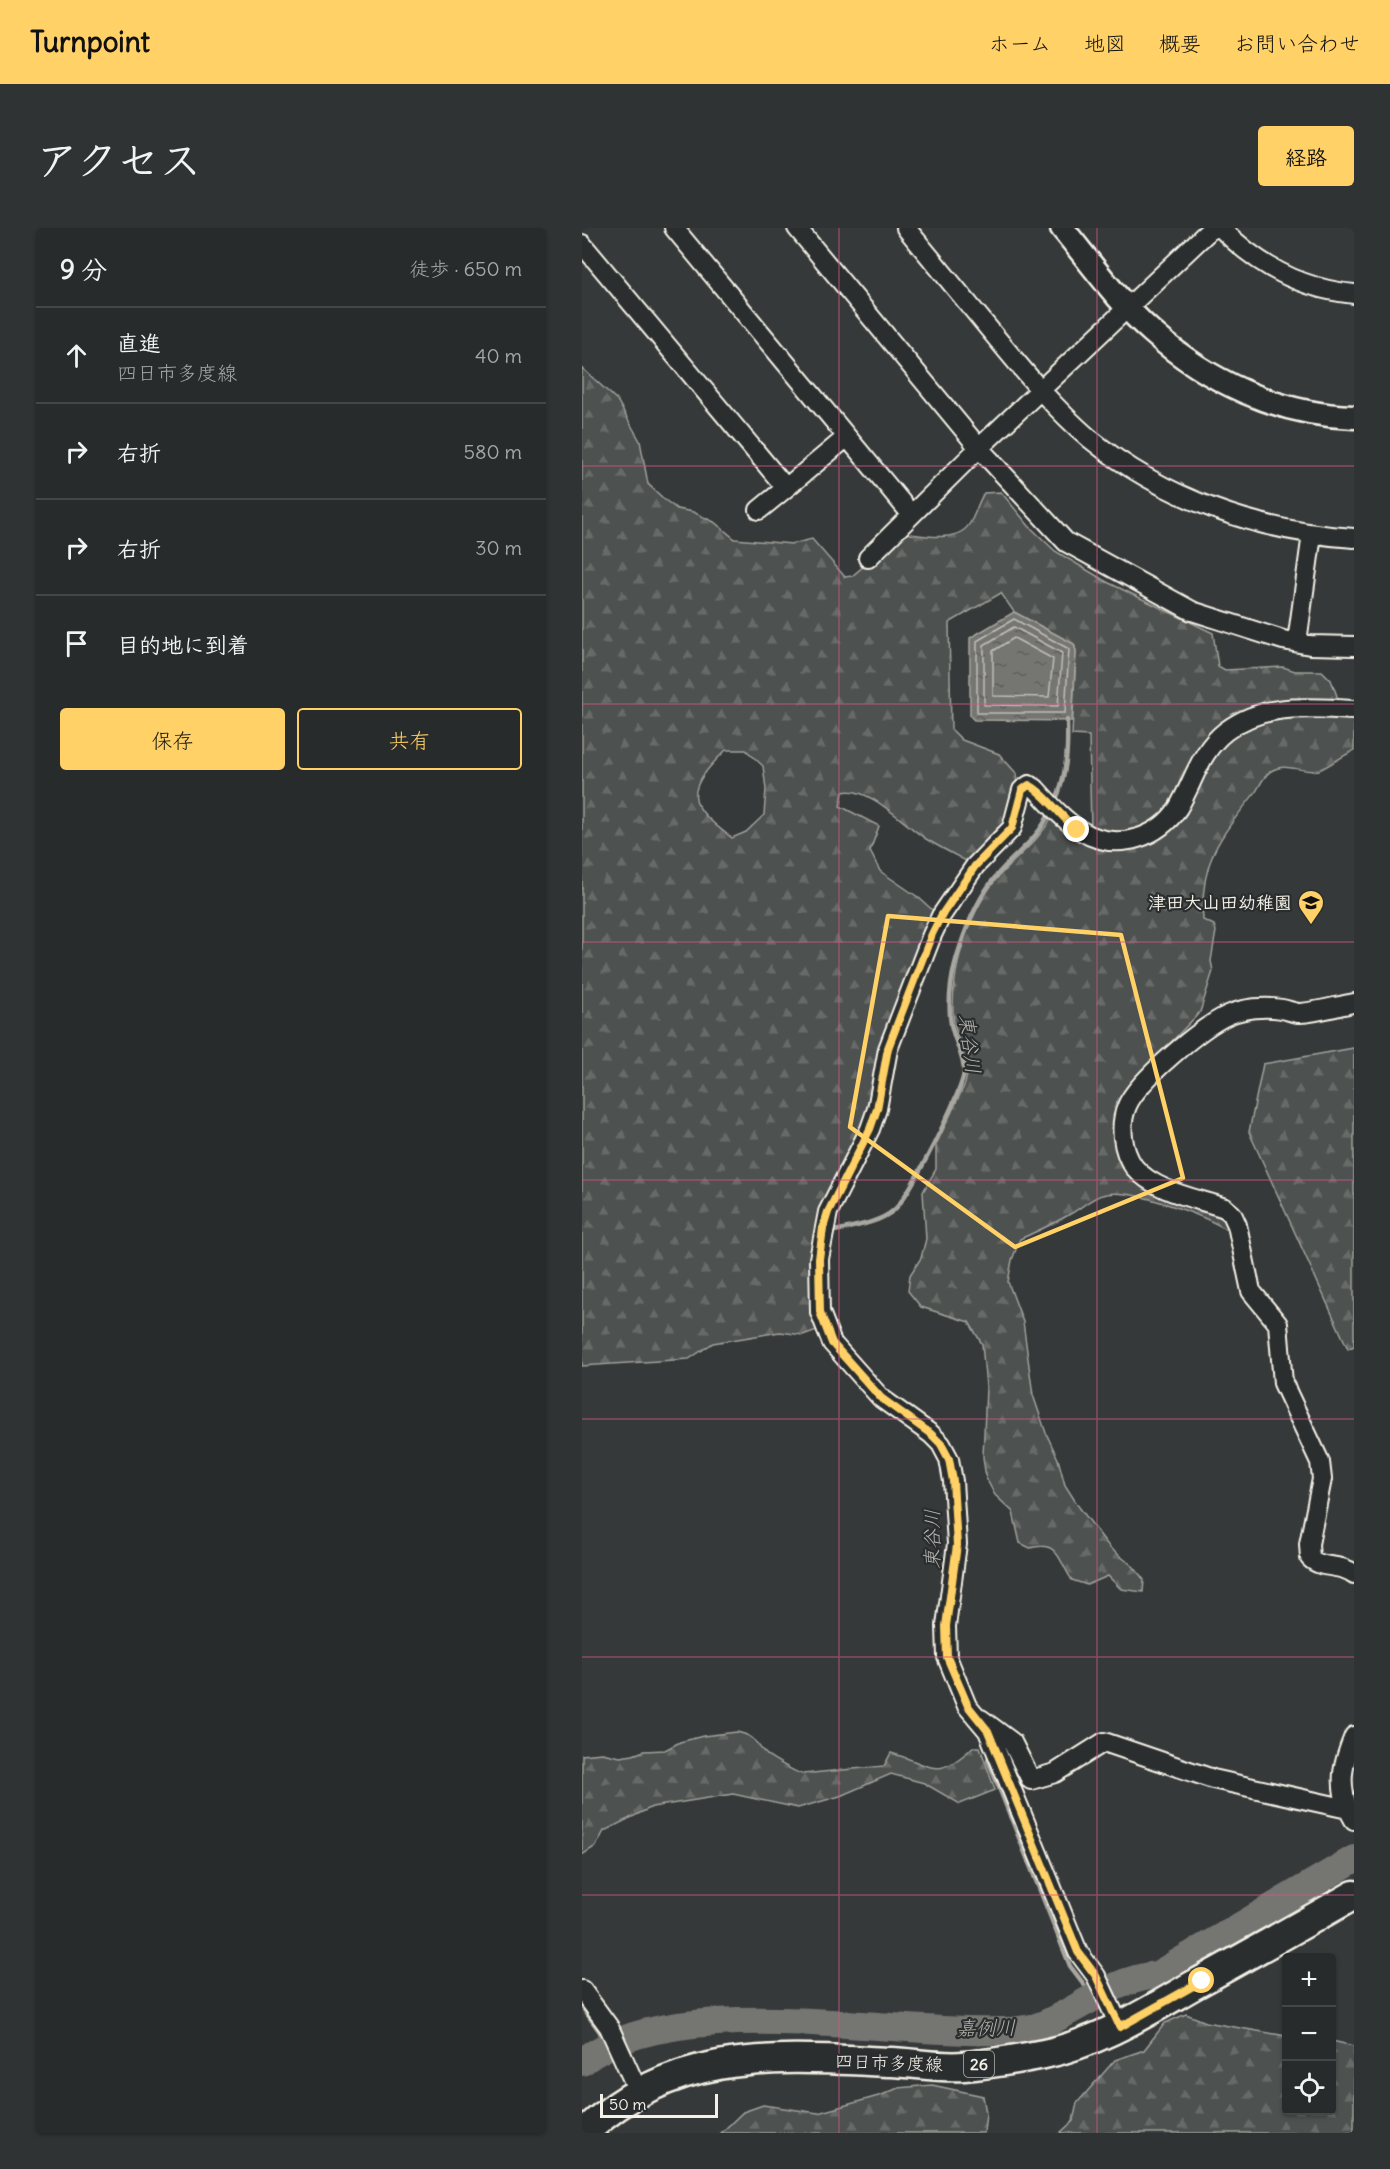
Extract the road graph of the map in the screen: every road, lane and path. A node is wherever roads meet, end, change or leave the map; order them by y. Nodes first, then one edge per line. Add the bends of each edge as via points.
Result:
1 (674, 228) edge
2 (797, 228) edge
3 (906, 228) edge
4 (1062, 228) edge
5 (1212, 228) edge
6 (1221, 228) edge
7 (582, 244) edge
8 (1354, 294) edge
9 (1128, 309) junction
10 (1041, 391) junction
11 (1354, 417) edge
12 (847, 437) junction
13 (979, 447) junction
14 (786, 488) junction
15 (759, 510) dead end
16 (911, 514) junction
17 (1312, 534) junction
18 (1354, 538) edge
19 (868, 558) dead end
20 (1297, 642) junction
21 (1354, 646) edge
22 (1354, 710) edge
23 (1354, 1003) edge
24 (1354, 1574) edge
25 (980, 1718) junction
26 (1354, 1736) edge
27 (1351, 1815) edge
28 (1354, 1895) edge
29 (582, 1989) edge
30 (1116, 2017) junction
31 (633, 2079) junction
32 (584, 2133) edge

1 - 12 street
2 - 13 street
3 - 10 street
4 - 9 street
5 - 9 street
6 - 8 street via 1238,246 1282,273 1318,288
7 - 14 street
9 - 10 street
9 - 11 street via 1169,346 1226,383 1295,409
10 - 13 street
10 - 17 street via 1089,437 1159,484 1243,519
12 - 14 street
12 - 16 street
13 - 16 street
13 - 20 street via 1066,542 1192,611
14 - 15 street
16 - 19 street
17 - 18 street
17 - 20 street
20 - 21 street
22 - 25 street via 1281,708 1227,731 1200,760 1177,810 1149,835 1128,841 1094,839 1061,817 1035,788 1029,785 1022,790 1012,828 975,866 941,916 888,1048 870,1129 823,1228 820,1312 832,1343 881,1398 931,1434 949,1459 957,1545 946,1626 947,1657 968,1706
23 - 24 street via 1299,1013 1257,1007 1229,1015 1194,1036 1133,1095 1123,1123 1127,1154 1146,1178 1232,1214 1251,1291 1278,1324 1283,1383 1320,1462 1322,1479 1309,1544 1310,1558
25 - 27 street via 1012,1742 1031,1780 1055,1773 1104,1742 1213,1779
25 - 30 street via 1078,1952 1096,1976
26 - 27 street via 1344,1762 1341,1790
28 - 30 main road, 四日市多度線 / 26
29 - 31 street via 609,2027
30 - 31 main road, 四日市多度線 / 26 via 1077,2045 1045,2054 963,2066 769,2059
31 - 32 main road, 四日市多度線 / 26

